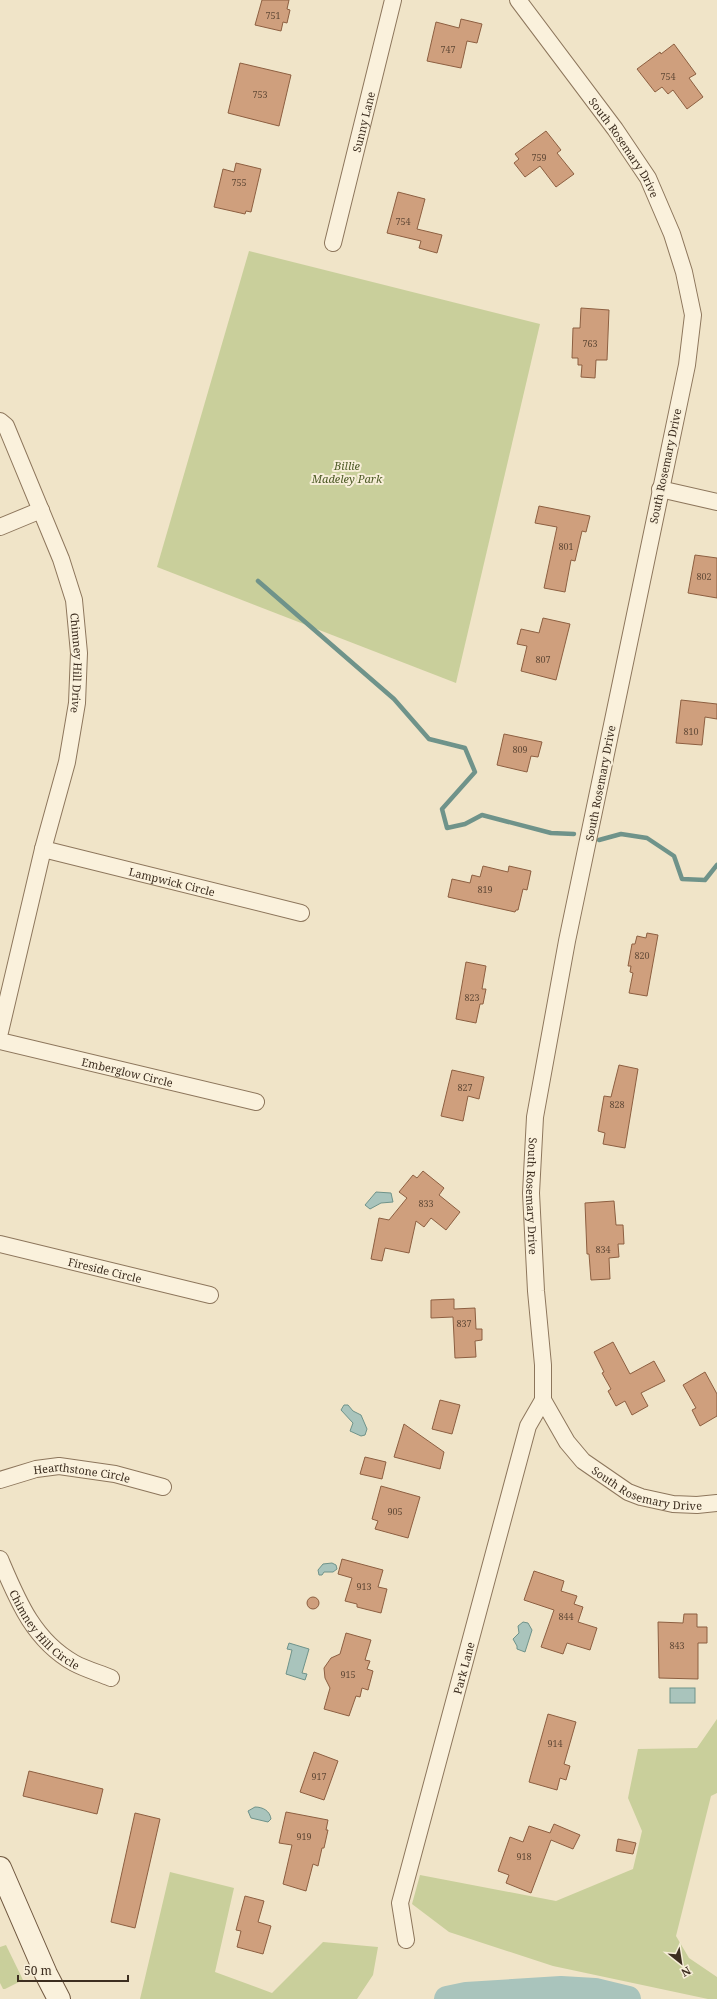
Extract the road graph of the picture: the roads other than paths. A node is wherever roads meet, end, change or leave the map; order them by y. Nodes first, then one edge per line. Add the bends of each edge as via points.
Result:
1 (394, 0) edge
2 (518, 0) edge
3 (333, 242) dead end
4 (0, 421) edge
5 (660, 490) junction
6 (717, 502) edge
7 (41, 510) junction
8 (0, 527) edge
9 (43, 849) junction
10 (301, 913) dead end
11 (0, 1032) edge
12 (0, 1041) edge
13 (256, 1102) dead end
14 (0, 1244) edge
15 (210, 1295) dead end
16 (543, 1400) junction
17 (0, 1480) edge
18 (163, 1487) dead end
19 (717, 1503) edge
20 (0, 1559) edge
21 (111, 1678) dead end
22 (0, 1868) edge
23 (406, 1940) dead end
24 (59, 1999) edge

1 - 3 street, Sunny Lane
2 - 5 street, South Rosemary Drive via 615,128 648,178 672,234 684,272 693,315 687,365
4 - 7 street, Chimney Hill Drive via 6,426
5 - 6 street
5 - 16 street, South Rosemary Drive via 567,941 535,1117 531,1193 543,1365
7 - 8 street
7 - 9 street, Chimney Hill Drive via 74,600 79,653 77,703 67,762
9 - 10 street, Lampwick Circle
9 - 11 street, Chimney Hill Drive
12 - 13 street, Emberglow Circle
14 - 15 street, Fireside Circle
16 - 19 street, South Rosemary Drive via 567,1442 583,1461 628,1492 658,1502 697,1505
16 - 23 street, Park Lane via 528,1426 400,1903
17 - 18 street, Hearthstone Circle via 36,1469 59,1466 115,1474
20 - 21 street, Chimney Hill Circle via 30,1623 74,1663
22 - 24 main road

